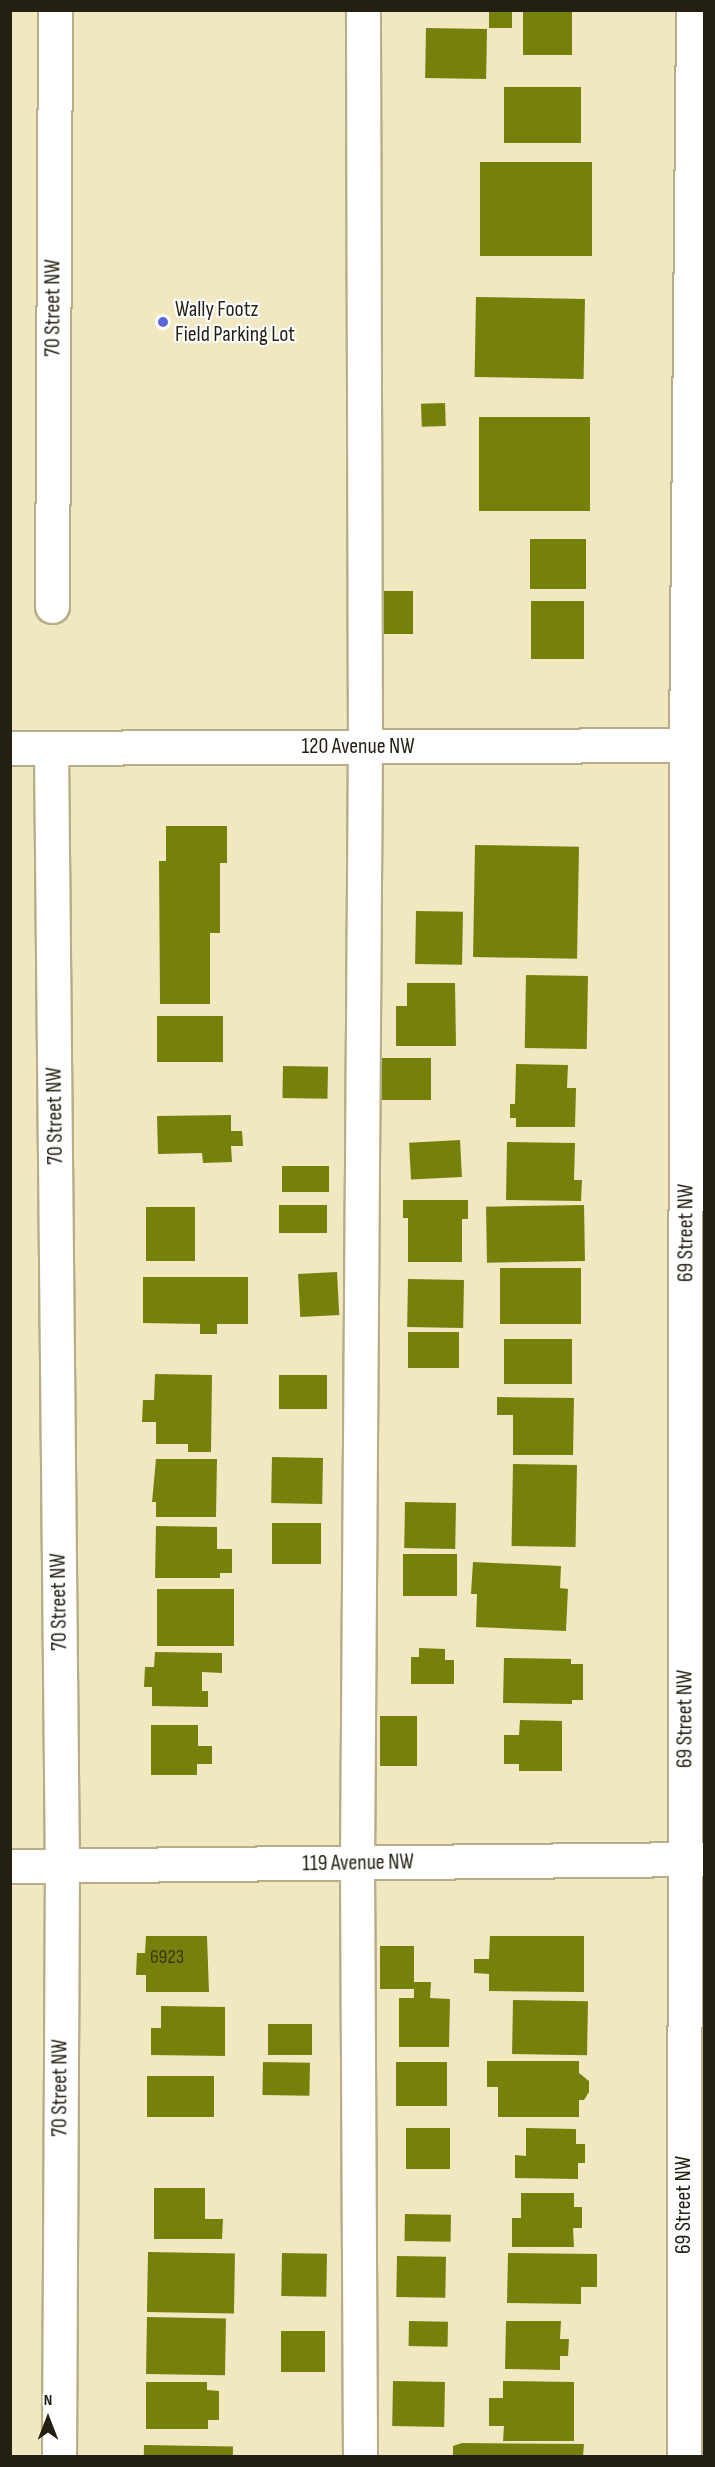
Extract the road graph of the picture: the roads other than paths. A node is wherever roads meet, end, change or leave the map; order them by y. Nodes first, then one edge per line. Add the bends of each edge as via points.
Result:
1 (55, 10) edge
2 (363, 10) edge
3 (693, 10) edge
4 (52, 606) dead end
5 (695, 745) edge
6 (365, 747) junction
7 (10, 748) edge
8 (51, 748) junction
9 (695, 1858) edge
10 (357, 1863) junction
11 (10, 1866) edge
12 (62, 1866) junction
13 (59, 2457) edge
14 (360, 2457) edge
15 (684, 2457) edge

1 - 4 street, 70 Street NW
2 - 6 street
3 - 5 street, 69 Street NW
5 - 6 street, 120 Avenue NW
5 - 9 street, 69 Street NW
6 - 8 street, 120 Avenue NW
6 - 10 street
7 - 8 street, 120 Avenue NW
8 - 12 street, 70 Street NW
9 - 10 street, 119 Avenue NW
9 - 15 street, 69 Street NW
10 - 12 street, 119 Avenue NW
10 - 14 street
11 - 12 street, 119 Avenue NW
12 - 13 street, 70 Street NW

